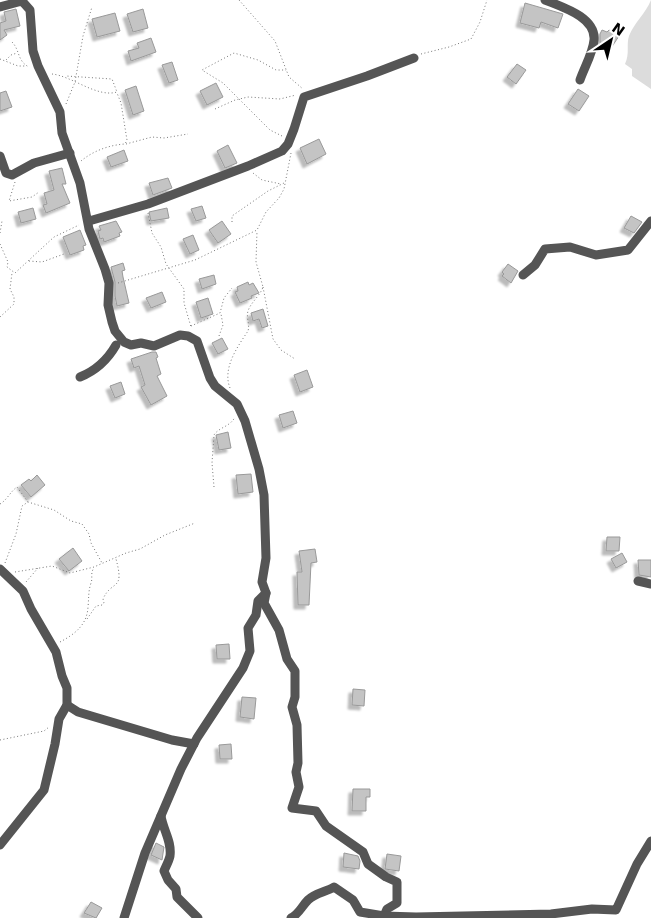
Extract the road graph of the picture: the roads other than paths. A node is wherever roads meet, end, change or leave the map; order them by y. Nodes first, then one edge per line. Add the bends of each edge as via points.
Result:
1 (546, 0) edge
2 (16, 1) edge
3 (0, 7) edge
4 (414, 58) road end
5 (580, 80) dead end
6 (70, 153) junction
7 (0, 156) edge
8 (89, 221) junction
9 (651, 221) edge
10 (523, 275) dead end
11 (117, 333) junction
12 (116, 345) junction
13 (131, 345) junction
14 (80, 377) dead end
15 (3, 572) edge
16 (638, 581) dead end
17 (651, 584) edge
18 (266, 594) junction
19 (67, 705) junction
20 (194, 744) junction
21 (161, 816) junction
22 (651, 841) edge
23 (0, 845) edge
24 (384, 916) junction
25 (124, 918) edge
26 (198, 918) edge
27 (291, 918) edge

1 - 5 street via 567,9 591,26 594,33 594,42
2 - 3 street
2 - 6 street via 22,1 30,10 33,51 60,112 62,133
4 - 8 street via 304,97 290,139 282,151 146,205
6 - 7 street via 34,163 12,175 6,173
6 - 8 street
8 - 11 street via 108,283 109,315
9 - 10 street via 628,250 596,255 570,247 545,249
11 - 12 street
11 - 13 street
12 - 13 street via 120,348
12 - 14 street via 96,368
13 - 18 street via 154,346 182,335 197,341 215,386 237,404 259,469 264,495 266,558 262,582
15 - 19 street via 23,591 53,648 67,688
16 - 17 street
18 - 20 street via 258,601 256,615 248,628 250,651 243,668
18 - 24 street via 264,603 295,671 292,707 297,725 296,772 299,787 292,808 316,811 326,826 363,852 368,864 397,882 397,903 387,909
19 - 20 street via 94,717
19 - 23 street via 59,719 44,790
20 - 21 street
21 - 25 street
21 - 26 street via 170,841 170,855 164,871 176,888 177,898
22 - 24 street via 616,910
24 - 27 street via 360,912 353,900 334,887 314,895

